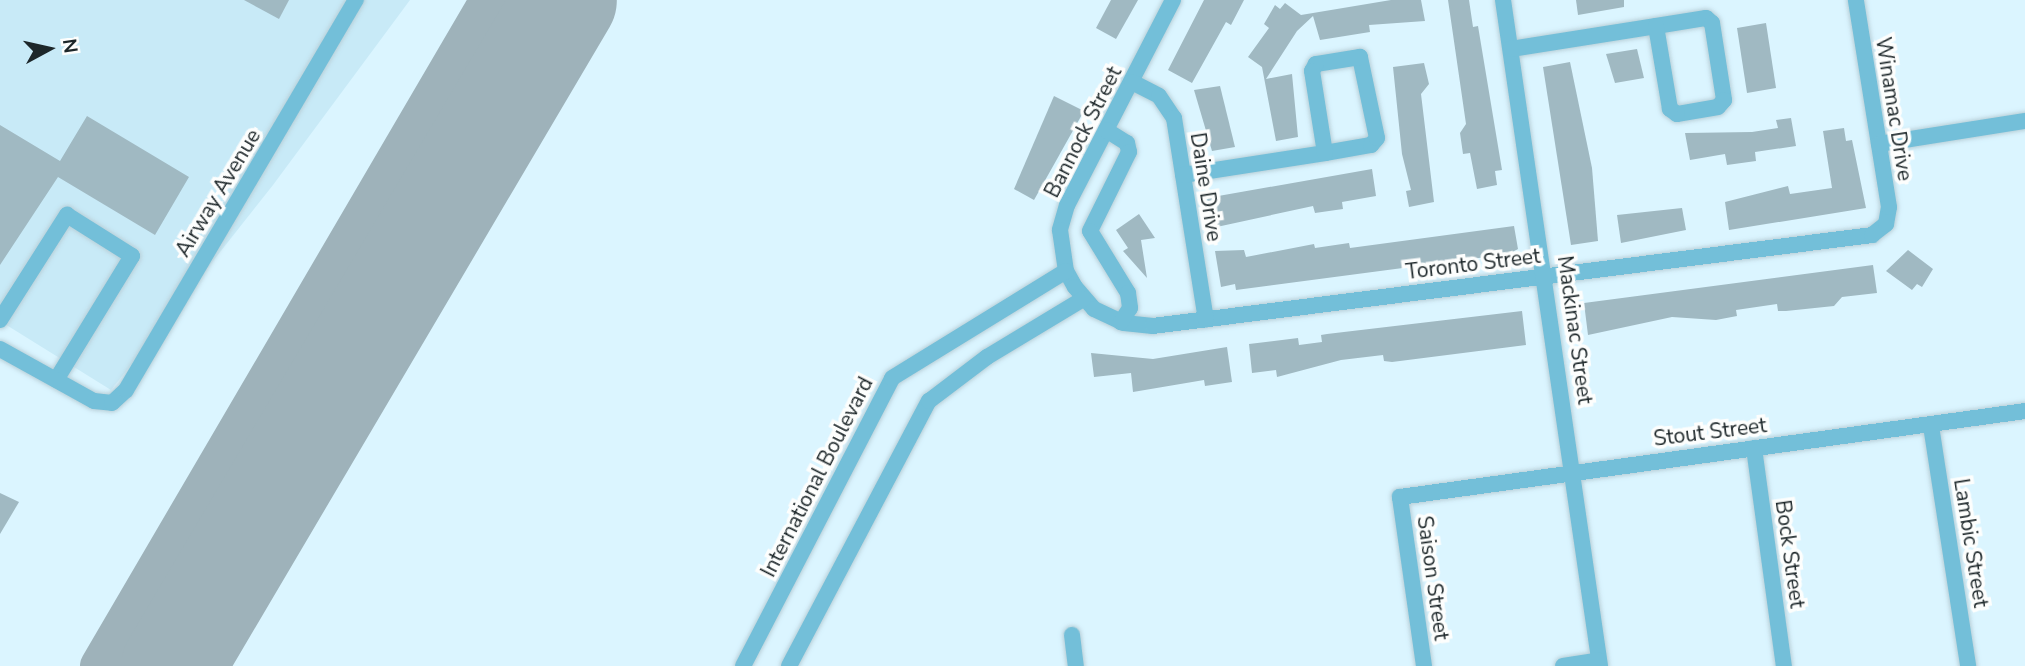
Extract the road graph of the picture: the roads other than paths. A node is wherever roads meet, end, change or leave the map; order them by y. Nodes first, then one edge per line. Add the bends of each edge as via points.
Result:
1 (356, 0) edge
2 (1173, 0) edge
3 (1503, 0) edge
4 (1856, 0) edge
5 (1656, 26) junction
6 (1511, 49) junction
7 (1132, 82) junction
8 (2024, 125) edge
9 (1106, 130) junction
10 (1878, 144) junction
11 (1325, 153) junction
12 (1183, 176) junction
13 (1886, 224) joint
14 (1090, 231) junction
15 (1060, 233) junction
16 (1066, 271) junction
17 (1547, 276) junction
18 (1079, 293) junction
19 (1206, 319) junction
20 (0, 320) edge
21 (1121, 322) junction
22 (0, 348) edge
23 (56, 380) junction
24 (2025, 411) edge
25 (1931, 426) junction
26 (1754, 448) junction
27 (1572, 471) junction
28 (1401, 497) joint
29 (1072, 635) dead end
30 (1600, 663) edge
31 (743, 666) edge
32 (789, 666) edge
33 (1076, 666) edge
34 (1424, 666) edge
35 (1563, 666) edge
36 (1784, 666) edge
37 (1968, 666) edge

1 - 23 street, Airway Avenue via 126,390 112,402 94,401
2 - 7 street, Bannock Street
3 - 6 street, Mackinac Street
4 - 10 street, Winamac Drive
5 - 5 street via 1706,18 1712,23 1724,100 1718,107 1677,114 1670,109
5 - 6 street
6 - 17 street, Mackinac Street
7 - 9 street, Bannock Street
7 - 12 street, Daine Drive via 1169,106
8 - 10 street
9 - 14 street via 1127,143 1129,152
9 - 15 street, Bannock Street via 1067,205
10 - 13 street, Winamac Drive via 1889,207
11 - 11 street via 1371,145 1377,138 1360,57 1316,64 1312,71
11 - 12 street
12 - 19 street, Daine Drive
13 - 17 street, Toronto Street via 1872,235
14 - 15 street
14 - 21 street via 1128,293 1129,308
15 - 16 street, Bannock Street
16 - 18 street, Bannock Street
16 - 31 street, International Boulevard via 892,378
17 - 19 street, Toronto Street
17 - 27 street, Mackinac Street
18 - 21 street, Toronto Street
18 - 32 street via 929,401
19 - 21 street, Toronto Street via 1153,326
20 - 23 street via 67,215 132,256
22 - 23 street
24 - 25 street, Stout Street
25 - 26 street, Stout Street
25 - 37 street, Lambic Street
26 - 27 street, Stout Street
26 - 36 street, Bock Street
27 - 28 street, Stout Street
27 - 30 street, Mackinac Street
28 - 34 street, Saison Street
29 - 33 street
30 - 35 street

